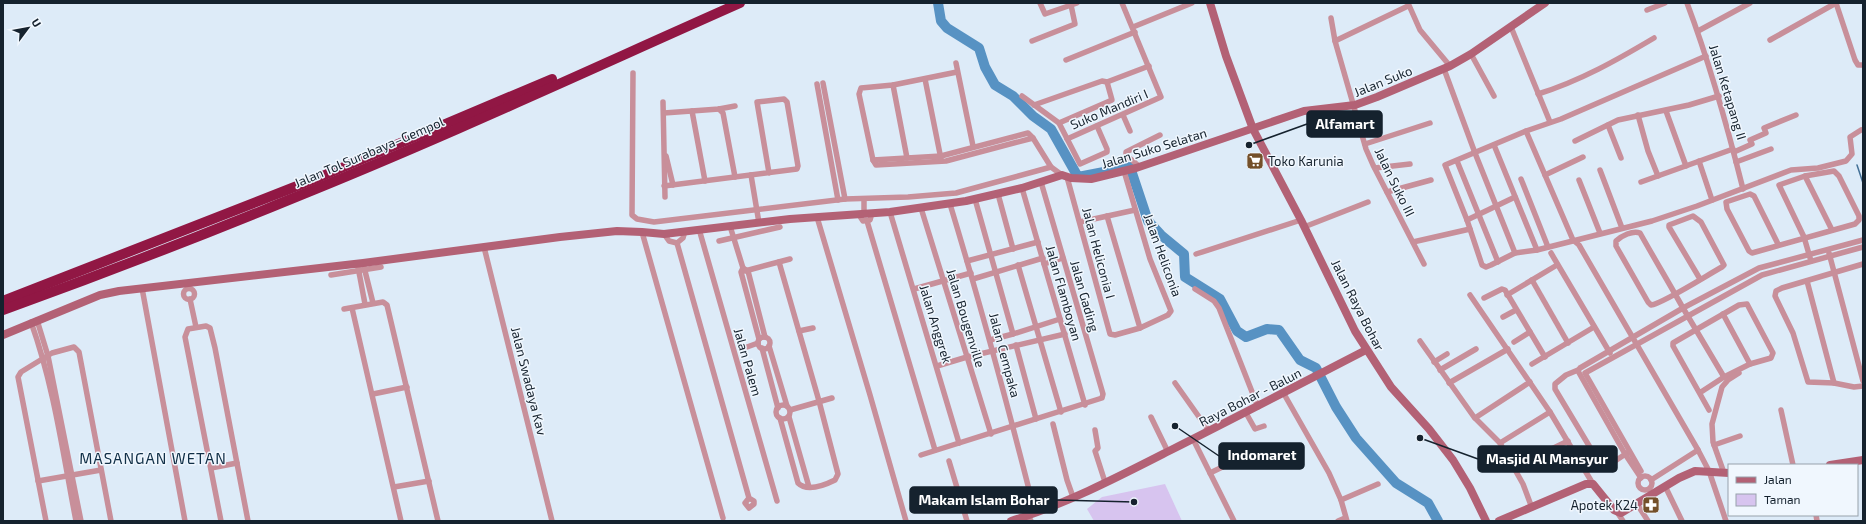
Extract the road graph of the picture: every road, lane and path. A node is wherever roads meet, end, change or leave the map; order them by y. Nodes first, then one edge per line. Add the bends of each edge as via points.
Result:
1 (723, 3) edge
2 (740, 3) edge
3 (1040, 3) edge
4 (1077, 3) edge
5 (1122, 3) edge
6 (1192, 3) edge
7 (1209, 3) edge
8 (1545, 3) edge
9 (1665, 3) edge
10 (1687, 3) edge
11 (1750, 3) edge
12 (1836, 3) edge
13 (1071, 5) junction
14 (1408, 5) edge
15 (1535, 6) edge
16 (1647, 10) dead end
17 (1331, 18) dead end
18 (1510, 27) junction
19 (1134, 30) junction
20 (1698, 31) junction
21 (1654, 38) dead end
22 (1336, 40) junction
23 (1770, 40) dead end
24 (1032, 41) dead end
25 (1471, 54) junction
26 (1706, 56) junction
27 (1066, 60) dead end
28 (956, 63) dead end
29 (1863, 65) edge
30 (1149, 66) junction
31 (1447, 67) junction
32 (957, 72) junction
33 (633, 73) dead end
34 (925, 78) junction
35 (1108, 82) junction
36 (823, 83) dead end
37 (817, 84) dead end
38 (893, 85) junction
39 (1538, 94) junction
40 (826, 96) junction
41 (1022, 96) dead end
42 (1494, 96) dead end
43 (1719, 96) junction
44 (819, 97) junction
45 (663, 102) dead end
46 (1034, 105) junction
47 (735, 106) dead end
48 (1354, 106) junction
49 (719, 109) junction
50 (1666, 110) junction
51 (692, 111) junction
52 (664, 113) junction
53 (1123, 115) junction
54 (1638, 115) junction
55 (1796, 115) dead end
56 (1550, 122) junction
57 (1059, 123) junction
58 (1430, 123) dead end
59 (1608, 125) junction
60 (1098, 126) junction
61 (1253, 129) junction
62 (1861, 130) dead end
63 (1130, 131) dead end
64 (1526, 131) junction
65 (1160, 135) dead end
66 (1033, 138) junction
67 (1067, 138) junction
68 (1575, 141) dead end
69 (1365, 144) junction
70 (1494, 145) junction
71 (973, 146) junction
72 (1771, 149) dead end
73 (1734, 151) junction
74 (1475, 153) junction
75 (940, 156) junction
76 (1583, 157) dead end
77 (907, 158) junction
78 (1620, 158) dead end
79 (873, 160) junction
80 (1456, 161) junction
81 (1699, 161) junction
82 (941, 162) junction
83 (1736, 162) junction
84 (1410, 164) dead end
85 (1051, 166) junction
86 (1686, 166) junction
87 (666, 167) junction
88 (1375, 168) junction
89 (1132, 169) junction
90 (1600, 170) dead end
91 (769, 173) junction
92 (1545, 174) junction
93 (751, 175) junction
94 (1065, 176) junction
95 (1658, 176) junction
96 (1805, 176) junction
97 (735, 177) junction
98 (1521, 179) dead end
99 (1431, 180) dead end
100 (1579, 180) dead end
101 (705, 181) junction
102 (1041, 182) junction
103 (1641, 182) dead end
104 (673, 185) junction
105 (664, 186) junction
106 (1022, 188) junction
107 (1743, 188) junction
108 (1387, 192) junction
109 (998, 194) junction
110 (665, 197) dead end
111 (1515, 197) junction
112 (845, 199) junction
113 (975, 199) junction
114 (838, 200) junction
115 (1712, 200) junction
116 (864, 201) junction
117 (1368, 202) dead end
118 (950, 204) junction
119 (1496, 206) junction
120 (921, 208) junction
121 (1135, 210) junction
122 (890, 212) junction
123 (1479, 214) junction
124 (865, 215) junction
125 (758, 216) junction
126 (1106, 216) junction
127 (817, 217) junction
128 (1467, 220) junction
129 (1080, 222) junction
130 (1303, 223) junction
131 (730, 226) junction
132 (780, 227) dead end
133 (1622, 228) junction
134 (699, 230) junction
135 (1470, 230) junction
136 (1832, 230) junction
137 (685, 231) junction
138 (642, 232) junction
139 (1600, 233) junction
140 (664, 234) junction
141 (734, 237) junction
142 (1804, 238) junction
143 (1573, 240) junction
144 (1863, 240) edge
145 (718, 242) dead end
146 (1038, 242) junction
147 (1413, 242) junction
148 (677, 243) junction
149 (1778, 244) junction
150 (484, 246) junction
151 (1863, 246) edge
152 (1548, 247) junction
153 (1013, 249) junction
154 (1828, 249) junction
155 (1537, 250) junction
156 (1515, 253) junction
157 (1551, 253) dead end
158 (1196, 254) dead end
159 (1809, 254) junction
160 (990, 255) junction
161 (1830, 255) junction
162 (1063, 258) junction
163 (790, 259) dead end
164 (968, 261) junction
165 (1044, 261) junction
166 (1811, 261) junction
167 (779, 262) junction
168 (1498, 262) junction
169 (1424, 264) dead end
170 (1863, 264) edge
171 (1557, 265) junction
172 (1018, 266) junction
173 (361, 267) junction
174 (381, 267) dead end
175 (1758, 268) junction
176 (744, 270) junction
177 (995, 272) junction
178 (1834, 273) junction
179 (331, 275) dead end
180 (1762, 275) junction
181 (972, 276) junction
182 (1700, 279) junction
183 (1532, 280) junction
184 (943, 281) junction
185 (1807, 281) junction
186 (187, 285) junction
187 (142, 288) junction
188 (1721, 288) junction
189 (914, 289) junction
190 (1195, 289) dead end
191 (1675, 293) junction
192 (1470, 295) dead end
193 (1507, 295) junction
194 (1726, 296) junction
195 (1484, 298) dead end
196 (3, 301) edge
197 (373, 303) junction
198 (365, 304) junction
199 (352, 308) junction
200 (1683, 308) junction
201 (3, 310) edge
202 (344, 310) dead end
203 (1516, 310) junction
204 (1723, 314) junction
205 (1688, 316) junction
206 (1503, 317) dead end
207 (1060, 319) junction
208 (34, 321) junction
209 (196, 327) junction
210 (1035, 327) junction
211 (813, 328) dead end
212 (1140, 328) junction
213 (1594, 328) junction
214 (1696, 329) junction
215 (799, 331) junction
216 (1530, 332) junction
217 (1013, 334) junction
218 (1065, 334) junction
219 (3, 335) edge
220 (766, 337) junction
221 (1633, 337) junction
222 (990, 340) junction
223 (1039, 340) junction
224 (759, 341) junction
225 (1420, 341) dead end
226 (1514, 342) dead end
227 (1568, 343) junction
228 (1637, 344) junction
229 (769, 346) junction
230 (1016, 346) junction
231 (747, 347) dead end
232 (762, 348) junction
233 (1476, 349) dead end
234 (1508, 349) junction
235 (1366, 350) junction
236 (993, 351) junction
237 (1608, 351) junction
238 (1447, 354) dead end
239 (967, 357) junction
240 (1545, 357) junction
241 (1612, 357) junction
242 (46, 358) junction
243 (1434, 362) junction
244 (1532, 364) dead end
245 (1750, 364) junction
246 (937, 366) junction
247 (1440, 370) junction
248 (1578, 370) junction
249 (1743, 371) dead end
250 (1724, 377) junction
251 (1863, 381) edge
252 (1530, 382) junction
253 (1175, 383) dead end
254 (1450, 383) junction
255 (1834, 383) junction
256 (1863, 386) edge
257 (407, 387) junction
258 (1701, 392) junction
259 (373, 394) junction
260 (1284, 394) junction
261 (832, 398) dead end
262 (819, 401) junction
263 (1085, 405) junction
264 (1258, 407) junction
265 (778, 408) junction
266 (788, 408) junction
267 (1709, 410) dead end
268 (1781, 410) dead end
269 (1061, 412) junction
270 (1550, 412) junction
271 (1604, 412) junction
272 (1246, 413) junction
273 (788, 417) junction
274 (1151, 417) dead end
275 (780, 418) junction
276 (1475, 418) junction
277 (1036, 419) junction
278 (1053, 424) dead end
279 (1264, 426) dead end
280 (1014, 429) junction
281 (1095, 430) dead end
282 (1209, 431) junction
283 (991, 434) junction
284 (1740, 436) dead end
285 (1193, 439) junction
286 (1568, 441) junction
287 (959, 443) junction
288 (1500, 443) junction
289 (1714, 445) junction
290 (935, 450) junction
291 (1698, 450) junction
292 (1168, 452) junction
293 (1627, 453) junction
294 (921, 455) dead end
295 (1241, 458) dead end
296 (1863, 460) edge
297 (949, 461) dead end
298 (237, 463) junction
299 (1793, 464) edge
300 (1837, 464) edge
301 (1514, 467) junction
302 (211, 468) junction
303 (101, 470) junction
304 (1709, 471) junction
305 (1210, 473) junction
306 (1727, 473) edge
307 (70, 475) junction
308 (1643, 477) junction
309 (1651, 480) junction
310 (38, 481) junction
311 (429, 481) junction
312 (1105, 482) junction
313 (1378, 484) dead end
314 (1593, 484) junction
315 (1665, 486) junction
316 (394, 487) junction
317 (809, 487) junction
318 (1651, 491) junction
319 (1073, 497) junction
320 (749, 498) dead end
321 (1341, 500) junction
322 (777, 501) dead end
323 (1637, 504) junction
324 (1532, 508) junction
325 (1618, 512) junction
326 (1031, 517) edge
327 (723, 518) dead end
328 (1346, 520) edge
329 (1723, 520) edge
330 (46, 521) edge
331 (76, 521) edge
332 (81, 521) edge
333 (111, 521) edge
334 (185, 521) edge
335 (221, 521) edge
336 (248, 521) edge
337 (401, 521) edge
338 (438, 521) edge
339 (552, 521) edge
340 (906, 521) edge
341 (967, 521) edge
342 (1011, 521) edge
343 (1234, 521) edge
344 (1338, 521) edge
345 (1486, 521) edge
346 (1499, 521) edge
347 (1623, 521) edge
348 (1648, 521) edge
349 (1682, 521) edge

1 - 196 highway, Jalan Tol Surabaya–Gempol via 419,136
2 - 201 highway, Jalan Tol Surabaya–Gempol via 292,199 121,267
3 - 13 street via 1045,14
4 - 13 street
5 - 19 street
6 - 19 street
7 - 61 street, Jalan Raya Bohar
8 - 15 street, Jalan Suko
9 - 16 street
10 - 20 street, Jalan Ketapang II
11 - 20 street
12 - 23 street
12 - 29 street via 1855,60 1858,65
13 - 24 street via 1075,24
14 - 22 street
14 - 31 street via 1420,30
15 - 18 street, Jalan Suko
17 - 22 street, Jalan Suko III
18 - 25 street, Jalan Suko
18 - 39 street
19 - 27 street
19 - 30 street
20 - 26 street, Jalan Ketapang II
21 - 39 street via 1592,73
22 - 48 street, Jalan Suko III
25 - 31 street, Jalan Suko
25 - 42 street
26 - 43 street, Jalan Ketapang II
26 - 56 street
28 - 32 street
30 - 35 street
30 - 53 street, Suko Mandiri I via 1160,99
31 - 48 street, Jalan Suko
31 - 74 street
32 - 34 street
32 - 71 street
33 - 125 street via 632,215 654,222
34 - 38 street
34 - 75 street
35 - 46 street via 1102,81
35 - 57 street via 1112,100
36 - 40 street
37 - 44 street
38 - 77 street
38 - 79 street via 863,87 859,92
39 - 56 street
40 - 44 street
40 - 112 street
41 - 46 street
43 - 50 street
43 - 73 street, Jalan Ketapang II
44 - 114 street
45 - 52 street
46 - 57 street
47 - 49 street
48 - 61 street, Jalan Suko via 1304,111
48 - 69 street, Jalan Suko III
49 - 51 street
49 - 97 street via 723,113
50 - 54 street
50 - 86 street
51 - 52 street
51 - 101 street
52 - 87 street
53 - 60 street, Suko Mandiri I
53 - 63 street
54 - 59 street
54 - 95 street
55 - 73 street via 1764,128 1766,133 1750,140 1752,144
56 - 64 street
57 - 67 street
58 - 69 street
59 - 68 street
59 - 78 street
60 - 67 street, Suko Mandiri I
60 - 67 street via 1107,152 1082,164 1079,163
61 - 89 street, Jalan Suko Selatan
61 - 130 street, Jalan Raya Bohar
62 - 107 street via 1850,137 1853,151 1848,159 1818,168 1791,170
64 - 70 street
64 - 92 street
65 - 89 street via 1126,152
66 - 71 street via 1028,133
66 - 82 street
66 - 85 street
69 - 88 street, Jalan Suko III
70 - 74 street
70 - 111 street
71 - 75 street
72 - 83 street
73 - 81 street
73 - 83 street, Jalan Ketapang II
74 - 80 street
74 - 119 street
75 - 77 street
75 - 82 street
76 - 92 street
77 - 79 street
79 - 82 street via 879,166
80 - 123 street
80 - 128 street via 1445,165
81 - 86 street
81 - 115 street
83 - 107 street, Jalan Ketapang II
84 - 88 street
85 - 94 street
85 - 116 street via 956,193
86 - 95 street
87 - 104 street
87 - 105 street
88 - 108 street, Jalan Suko III
89 - 94 street, Jalan Suko Selatan via 1091,179
89 - 121 street, Jalan Heliconia
90 - 133 street
91 - 91 street via 757,102 784,99 787,102 798,168 794,171
91 - 93 street
92 - 143 street
93 - 97 street
93 - 125 street
94 - 102 street
94 - 129 street, Jalan Heliconia I
95 - 103 street
96 - 136 street
96 - 136 street via 1832,171 1838,176 1859,216 1855,224
96 - 142 street via 1779,185
97 - 101 street
98 - 152 street
99 - 108 street
100 - 139 street
101 - 104 street
102 - 106 street
102 - 162 street, Jalan Gading
104 - 105 street
105 - 110 street
106 - 109 street
106 - 146 street, Jalan Flamboyan
107 - 115 street
108 - 147 street, Jalan Suko III
109 - 113 street
109 - 153 street
111 - 119 street
111 - 155 street
112 - 114 street
112 - 116 street
113 - 118 street
113 - 160 street
114 - 125 street
115 - 133 street via 1652,221
116 - 124 street
117 - 130 street
118 - 120 street
118 - 164 street, Jalan Cempaka
119 - 123 street
119 - 156 street
120 - 122 street
120 - 184 street, Jalan Bougenville
121 - 126 street
121 - 212 street, Jalan Heliconia via 1171,310 1168,315
122 - 124 street
122 - 189 street, Jalan Anggrek
123 - 128 street
123 - 168 street
124 - 127 street
124 - 290 street
125 - 127 street
125 - 131 street
126 - 129 street
126 - 212 street
127 - 340 street
128 - 135 street
129 - 212 street, Jalan Heliconia I via 1110,334
130 - 158 street
130 - 235 street, Jalan Raya Bohar
131 - 134 street
131 - 141 street
132 - 141 street
133 - 139 street
134 - 137 street
134 - 322 street, Jalan Palem
135 - 147 street
135 - 168 street via 1482,265 1486,267
136 - 142 street
137 - 140 street
137 - 148 street via 684,238
138 - 140 street
138 - 150 street via 617,231
138 - 327 street
139 - 143 street
140 - 148 street via 669,241
141 - 145 street
141 - 176 street
142 - 149 street
142 - 159 street
143 - 152 street
143 - 221 street via 1579,245
144 - 154 street
146 - 153 street
146 - 165 street, Jalan Flamboyan
147 - 169 street, Jalan Suko III
148 - 320 street
149 - 149 street via 1754,196 1750,194 1726,202 1727,209 1750,252
150 - 173 street
150 - 339 street, Jalan Swadaya Kav
151 - 161 street
152 - 155 street
153 - 160 street
154 - 159 street
154 - 161 street
155 - 156 street
156 - 168 street
157 - 171 street
159 - 166 street
159 - 175 street
160 - 164 street
160 - 177 street
161 - 166 street
161 - 178 street
162 - 165 street
162 - 263 street, Jalan Gading via 1103,394 1102,398
163 - 167 street
164 - 181 street, Jalan Cempaka
165 - 172 street
165 - 207 street, Jalan Flamboyan
166 - 180 street
167 - 176 street
167 - 215 street
170 - 178 street
171 - 183 street
171 - 213 street
172 - 177 street
172 - 210 street
173 - 174 street
173 - 179 street
173 - 186 street
173 - 197 street
173 - 198 street
175 - 180 street
175 - 188 street
176 - 220 street
176 - 224 street
177 - 181 street
177 - 217 street
178 - 185 street
178 - 251 street
180 - 194 street
181 - 184 street
181 - 222 street, Jalan Cempaka
182 - 182 street via 1725,264 1701,222 1697,217 1689,216 1669,227
182 - 191 street
183 - 193 street
183 - 227 street
184 - 189 street
184 - 239 street, Jalan Bougenville
185 - 255 street
185 - 255 street via 1776,291 1775,296 1793,333 1808,382
186 - 187 street
186 - 209 street via 184,295 190,299
187 - 208 street via 100,295
187 - 334 street
188 - 194 street
188 - 200 street
189 - 246 street, Jalan Anggrek
190 - 264 street via 1214,301 1219,308
191 - 191 street via 1639,232 1620,237 1616,241 1616,246 1651,305 1658,304
191 - 200 street
192 - 234 street
193 - 195 street via 1502,289
193 - 203 street
194 - 205 street
197 - 198 street
197 - 257 street via 383,302 387,305
198 - 199 street
199 - 202 street
199 - 259 street
200 - 205 street
200 - 221 street
203 - 206 street
203 - 216 street
204 - 214 street
204 - 245 street
204 - 245 street via 1739,305 1747,304 1774,352 1771,358
205 - 214 street
205 - 228 street
207 - 210 street
207 - 218 street, Jalan Flamboyan
208 - 219 street
208 - 242 street
209 - 298 street via 210,328
209 - 302 street via 187,330 187,350
210 - 217 street
210 - 223 street
211 - 215 street
213 - 227 street
213 - 237 street
214 - 250 street
214 - 258 street via 1675,340 1673,346
215 - 262 street
216 - 226 street
216 - 240 street
217 - 222 street
218 - 223 street
218 - 263 street, Jalan Flamboyan
220 - 224 street
220 - 229 street via 770,342
221 - 228 street
221 - 237 street
222 - 236 street, Jalan Cempaka
223 - 230 street
223 - 269 street
224 - 231 street
224 - 232 street
225 - 243 street
227 - 240 street
228 - 241 street
228 - 291 street
229 - 232 street
229 - 266 street
230 - 236 street
230 - 277 street
232 - 265 street
233 - 247 street
234 - 252 street
234 - 254 street
235 - 260 street, Raya Bohar - Balun
235 - 345 street, Jalan Raya Bohar via 1391,387 1449,454
236 - 239 street
236 - 280 street, Jalan Cempaka
237 - 241 street
237 - 248 street
238 - 243 street
239 - 246 street
239 - 283 street, Jalan Bougenville
240 - 244 street
241 - 271 street via 1585,373
242 - 303 street via 57,351 74,347 79,352
242 - 307 street
242 - 310 street via 21,372 18,377
243 - 247 street
245 - 250 street
246 - 287 street, Jalan Anggrek
247 - 254 street
248 - 271 street
248 - 293 street via 1560,379 1555,384 1555,389 1603,468
249 - 289 street via 1722,386 1712,424
250 - 258 street
252 - 270 street
252 - 276 street
253 - 282 street
254 - 276 street
255 - 256 street via 1854,388
257 - 259 street
257 - 311 street
258 - 267 street
259 - 316 street
260 - 264 street, Raya Bohar - Balun
260 - 321 street via 1329,473
261 - 262 street
262 - 266 street
262 - 317 street via 838,474 831,482
263 - 269 street
264 - 272 street, Raya Bohar - Balun
265 - 266 street via 782,405
265 - 275 street via 776,412
266 - 273 street
268 - 299 street
269 - 277 street
270 - 286 street
270 - 288 street
271 - 293 street
272 - 279 street via 1255,429
272 - 282 street, Raya Bohar - Balun
273 - 275 street
273 - 317 street
274 - 292 street
275 - 317 street via 798,483
276 - 288 street via 1484,424
277 - 280 street
278 - 319 street
280 - 283 street
280 - 326 street, Jalan Cempaka
281 - 312 street via 1098,448 1095,451
282 - 285 street, Raya Bohar - Balun
283 - 287 street
284 - 289 street
285 - 292 street, Raya Bohar - Balun
285 - 305 street
286 - 301 street
286 - 314 street
287 - 290 street
288 - 301 street
289 - 306 street
290 - 294 street
291 - 304 street
291 - 309 street
292 - 312 street, Raya Bohar - Balun
293 - 308 street
295 - 305 street
296 - 300 street
297 - 341 street
298 - 302 street
298 - 336 street
301 - 324 street
302 - 335 street
303 - 307 street
303 - 333 street
304 - 306 street
304 - 315 street via 1695,471
304 - 329 street
305 - 343 street
307 - 310 street
307 - 331 street
307 - 332 street
308 - 309 street
308 - 318 street via 1639,482 1640,487
309 - 318 street
310 - 330 street
311 - 316 street
311 - 338 street
312 - 319 street, Raya Bohar - Balun
313 - 321 street
314 - 324 street via 1586,484
314 - 325 street
315 - 318 street
315 - 349 street
316 - 337 street
318 - 323 street
319 - 326 street, Raya Bohar - Balun
321 - 328 street
323 - 325 street via 1624,512
323 - 348 street
324 - 346 street
325 - 347 street
326 - 342 street, Raya Bohar - Balun
328 - 344 street

